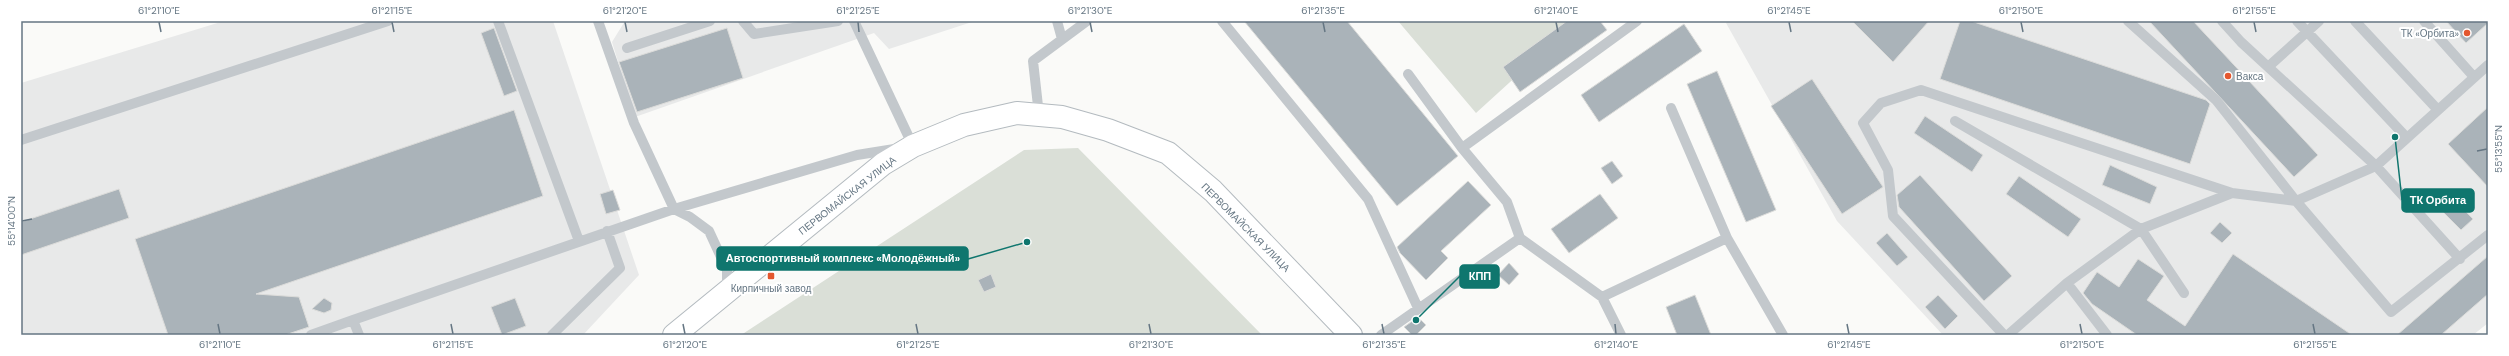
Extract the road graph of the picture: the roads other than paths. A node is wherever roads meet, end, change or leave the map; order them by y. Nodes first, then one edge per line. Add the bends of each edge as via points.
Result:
1 (388, 21) edge
2 (498, 21) edge
3 (598, 21) edge
4 (710, 21) edge
5 (743, 21) edge
6 (838, 21) edge
7 (854, 21) edge
8 (1057, 21) edge
9 (1087, 21) edge
10 (1222, 21) edge
11 (1637, 21) edge
12 (2128, 21) edge
13 (2222, 21) edge
14 (2297, 21) edge
15 (2319, 21) edge
16 (2355, 21) edge
17 (2424, 21) edge
18 (2307, 32) junction
19 (1062, 39) junction
20 (627, 48) dead end
21 (2488, 65) edge
22 (2268, 67) junction
23 (1408, 74) dead end
24 (2474, 77) junction
25 (1671, 108) dead end
26 (2438, 110) junction
27 (1039, 115) junction
28 (1955, 121) dead end
29 (2407, 138) junction
30 (21, 140) edge
31 (913, 146) junction
32 (1462, 148) junction
33 (2376, 166) junction
34 (2232, 193) junction
35 (2296, 201) junction
36 (674, 209) junction
37 (2142, 229) junction
38 (607, 231) junction
39 (2488, 235) edge
40 (1520, 238) junction
41 (1727, 238) junction
42 (579, 241) junction
43 (2460, 259) junction
44 (2067, 283) junction
45 (727, 291) junction
46 (2184, 293) dead end
47 (1602, 297) junction
48 (1418, 308) junction
49 (353, 320) junction
50 (311, 335) edge
51 (360, 335) edge
52 (552, 335) edge
53 (674, 335) edge
54 (1351, 335) edge
55 (1381, 335) edge
56 (1620, 335) edge
57 (1783, 335) edge
58 (2004, 335) edge
59 (2008, 335) edge
60 (2107, 335) edge

1 - 30 lane
2 - 42 lane
3 - 36 lane via 634,123
4 - 20 lane
5 - 6 lane via 754,34
7 - 31 lane
8 - 19 lane
9 - 19 lane
10 - 48 lane via 1368,199
11 - 32 lane
12 - 35 lane via 2216,100
13 - 22 lane
14 - 18 lane
15 - 18 lane
16 - 26 lane
17 - 24 lane
18 - 22 lane
18 - 29 lane
19 - 27 lane via 1033,61
21 - 24 lane
22 - 33 lane
23 - 32 lane
24 - 26 lane
25 - 41 lane
26 - 29 lane
27 - 31 street, ПЕРВОМАЙСКАЯ УЛИЦА via 1017,113 964,125
27 - 54 street, ПЕРВОМАЙСКАЯ УЛИЦА via 1062,117 1101,128 1168,153 1213,191
28 - 37 lane
29 - 33 lane
31 - 36 lane via 857,155
31 - 45 street, ПЕРВОМАЙСКАЯ УЛИЦА via 883,164
32 - 40 lane via 1507,202
33 - 35 lane
33 - 43 lane
34 - 35 lane
34 - 37 lane
34 - 58 lane via 1921,90 1881,103 1863,123 1888,170 1893,216
35 - 43 lane via 2391,312
36 - 38 lane
36 - 45 lane via 709,231 727,270
37 - 44 lane
37 - 46 lane
38 - 42 lane
38 - 52 lane via 620,268
39 - 43 lane
40 - 47 lane
40 - 48 lane
41 - 47 lane
41 - 57 lane
42 - 49 lane
44 - 59 lane
44 - 60 lane
45 - 53 street, ПЕРВОМАЙСКАЯ УЛИЦА
47 - 56 lane
48 - 55 lane
49 - 50 lane
49 - 51 lane

